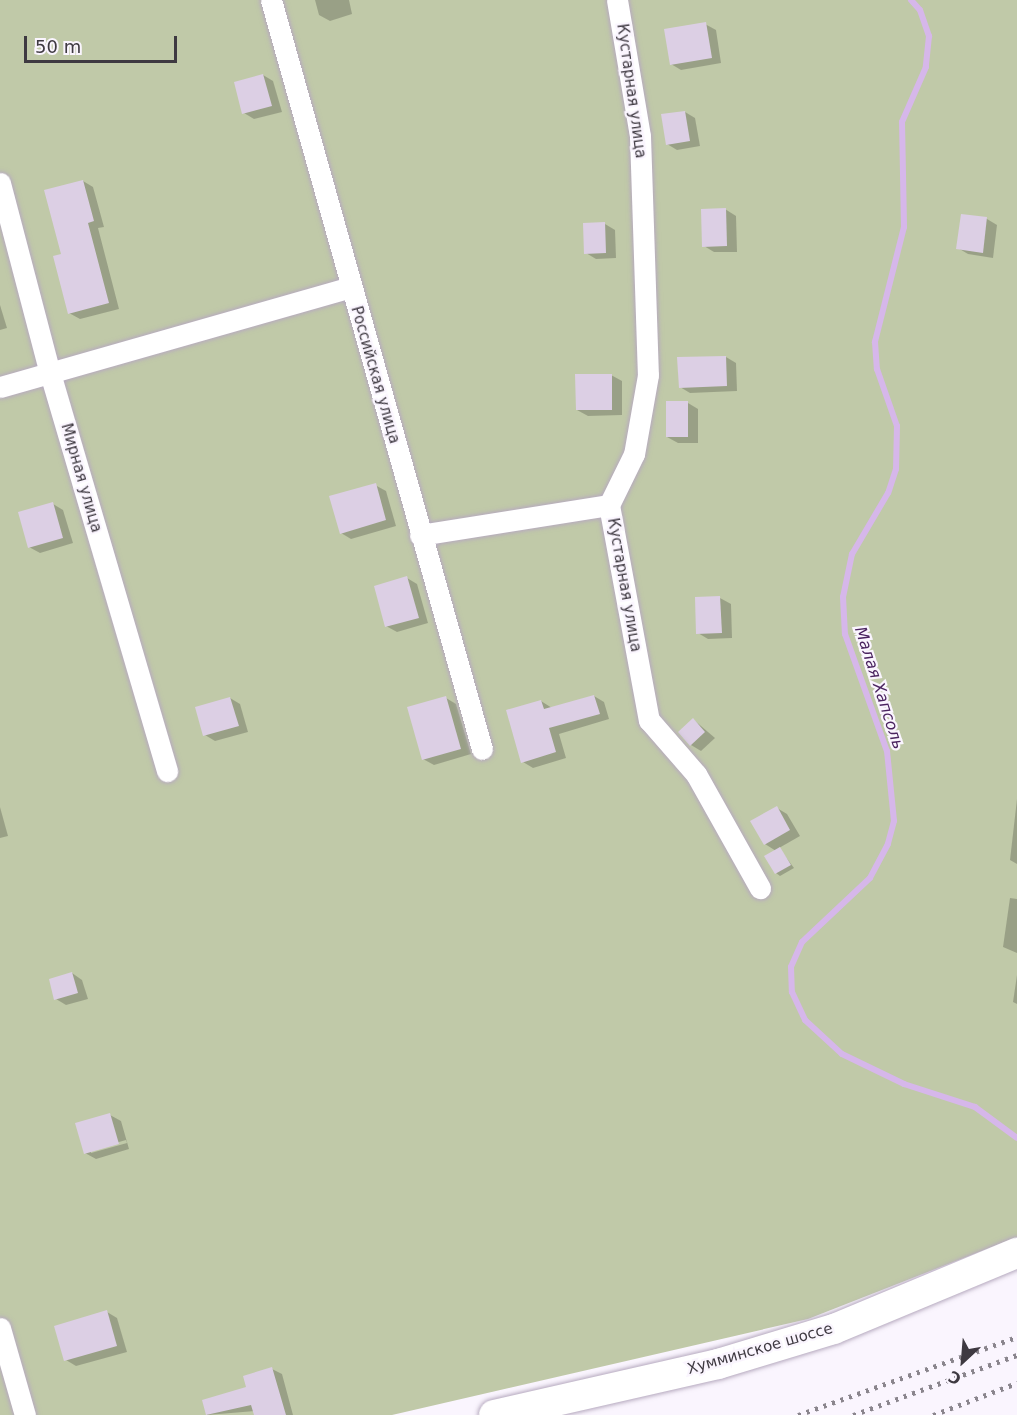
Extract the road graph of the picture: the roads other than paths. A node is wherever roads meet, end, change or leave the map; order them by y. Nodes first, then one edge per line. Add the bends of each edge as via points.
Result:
1 (272, 0) edge
2 (618, 2) edge
3 (0, 183) edge
4 (350, 287) junction
5 (50, 373) junction
6 (0, 387) edge
7 (609, 505) junction
8 (420, 535) junction
9 (482, 749) dead end
10 (167, 771) dead end
11 (760, 888) dead end
12 (1017, 1253) edge
13 (0, 1328) edge
14 (25, 1415) edge
15 (494, 1415) edge

1 - 4 street, Российская улица
2 - 7 street, Кустарная улица via 640,136 648,375 634,454
3 - 5 street, Мирная улица
4 - 5 street
4 - 8 street, Российская улица
5 - 6 street
5 - 10 street, Мирная улица
7 - 8 street
7 - 11 street, Кустарная улица via 649,720 696,774
8 - 9 street, Российская улица
12 - 15 main road, Хумминское шоссе via 834,1329 718,1364
13 - 14 street

